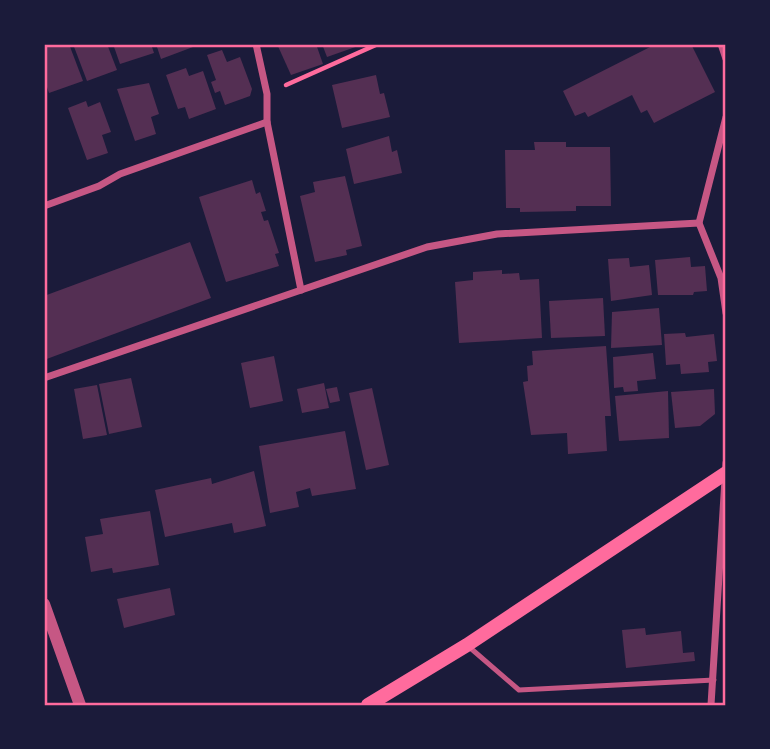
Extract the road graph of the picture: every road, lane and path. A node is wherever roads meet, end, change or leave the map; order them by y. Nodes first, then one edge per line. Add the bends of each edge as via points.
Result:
1 (256, 44) edge
2 (378, 44) edge
3 (721, 44) edge
4 (726, 60) edge
5 (267, 94) junction
6 (726, 117) edge
7 (267, 121) junction
8 (44, 206) edge
9 (699, 223) junction
10 (301, 290) junction
11 (726, 313) edge
12 (44, 378) edge
13 (726, 463) edge
14 (726, 473) edge
15 (44, 604) edge
16 (467, 645) junction
17 (714, 680) junction
18 (79, 705) edge
19 (368, 705) edge
20 (711, 705) edge

1 - 5 street
2 - 5 path
3 - 4 street
5 - 7 street
6 - 9 street
7 - 8 street
7 - 10 street
9 - 10 street via 497,234 427,247
9 - 11 street via 721,278
10 - 12 street
13 - 14 street
14 - 16 main road
14 - 17 street
15 - 18 street
16 - 17 lane via 519,690
16 - 19 main road
17 - 20 street

